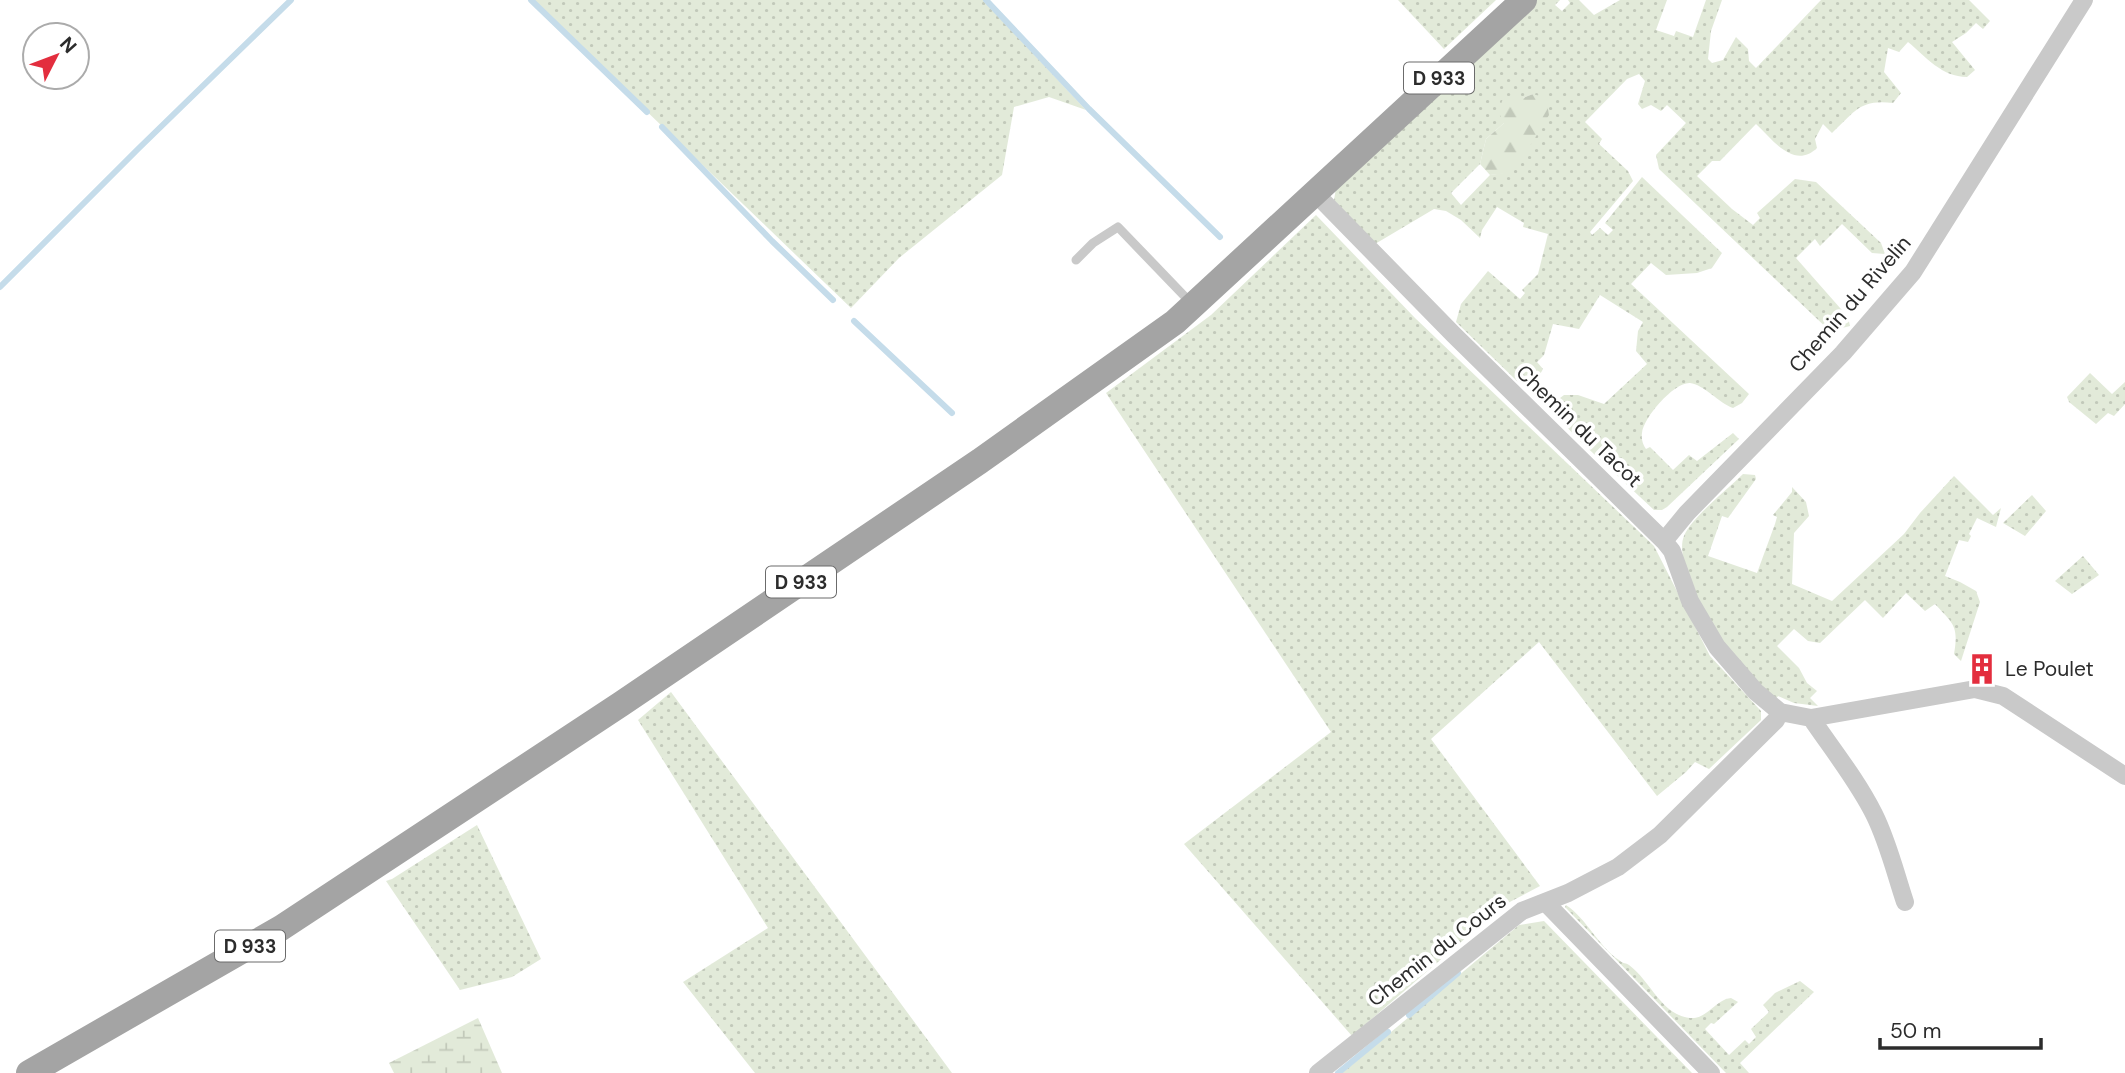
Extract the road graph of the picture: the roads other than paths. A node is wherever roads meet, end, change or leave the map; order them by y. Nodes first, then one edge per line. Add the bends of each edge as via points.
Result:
1 (1524, 0) edge
2 (2084, 0) edge
3 (1315, 193) junction
4 (1076, 260) dead end
5 (1193, 305) junction
6 (1664, 541) junction
7 (1780, 712) junction
8 (1811, 718) junction
9 (2125, 776) edge
10 (1545, 902) junction
11 (1905, 902) dead end
12 (29, 1073) edge
13 (1318, 1073) edge
14 (1711, 1073) edge

1 - 3 main road, D 933
2 - 6 street, Chemin du Rivelin via 1913,272 1843,353
3 - 5 main road, D 933
3 - 6 street, Chemin du Tacot
4 - 5 lane via 1118,227
5 - 12 main road, D 933 via 980,461 621,704 281,928
6 - 7 street, Chemin du Tacot via 1690,601 1717,647
7 - 8 street
7 - 10 street, Chemin du Cours via 1660,835 1618,867
8 - 9 street via 1975,689 1986,691 2003,696
8 - 11 street via 1874,814
10 - 13 street, Chemin du Cours via 1503,925
10 - 14 street

